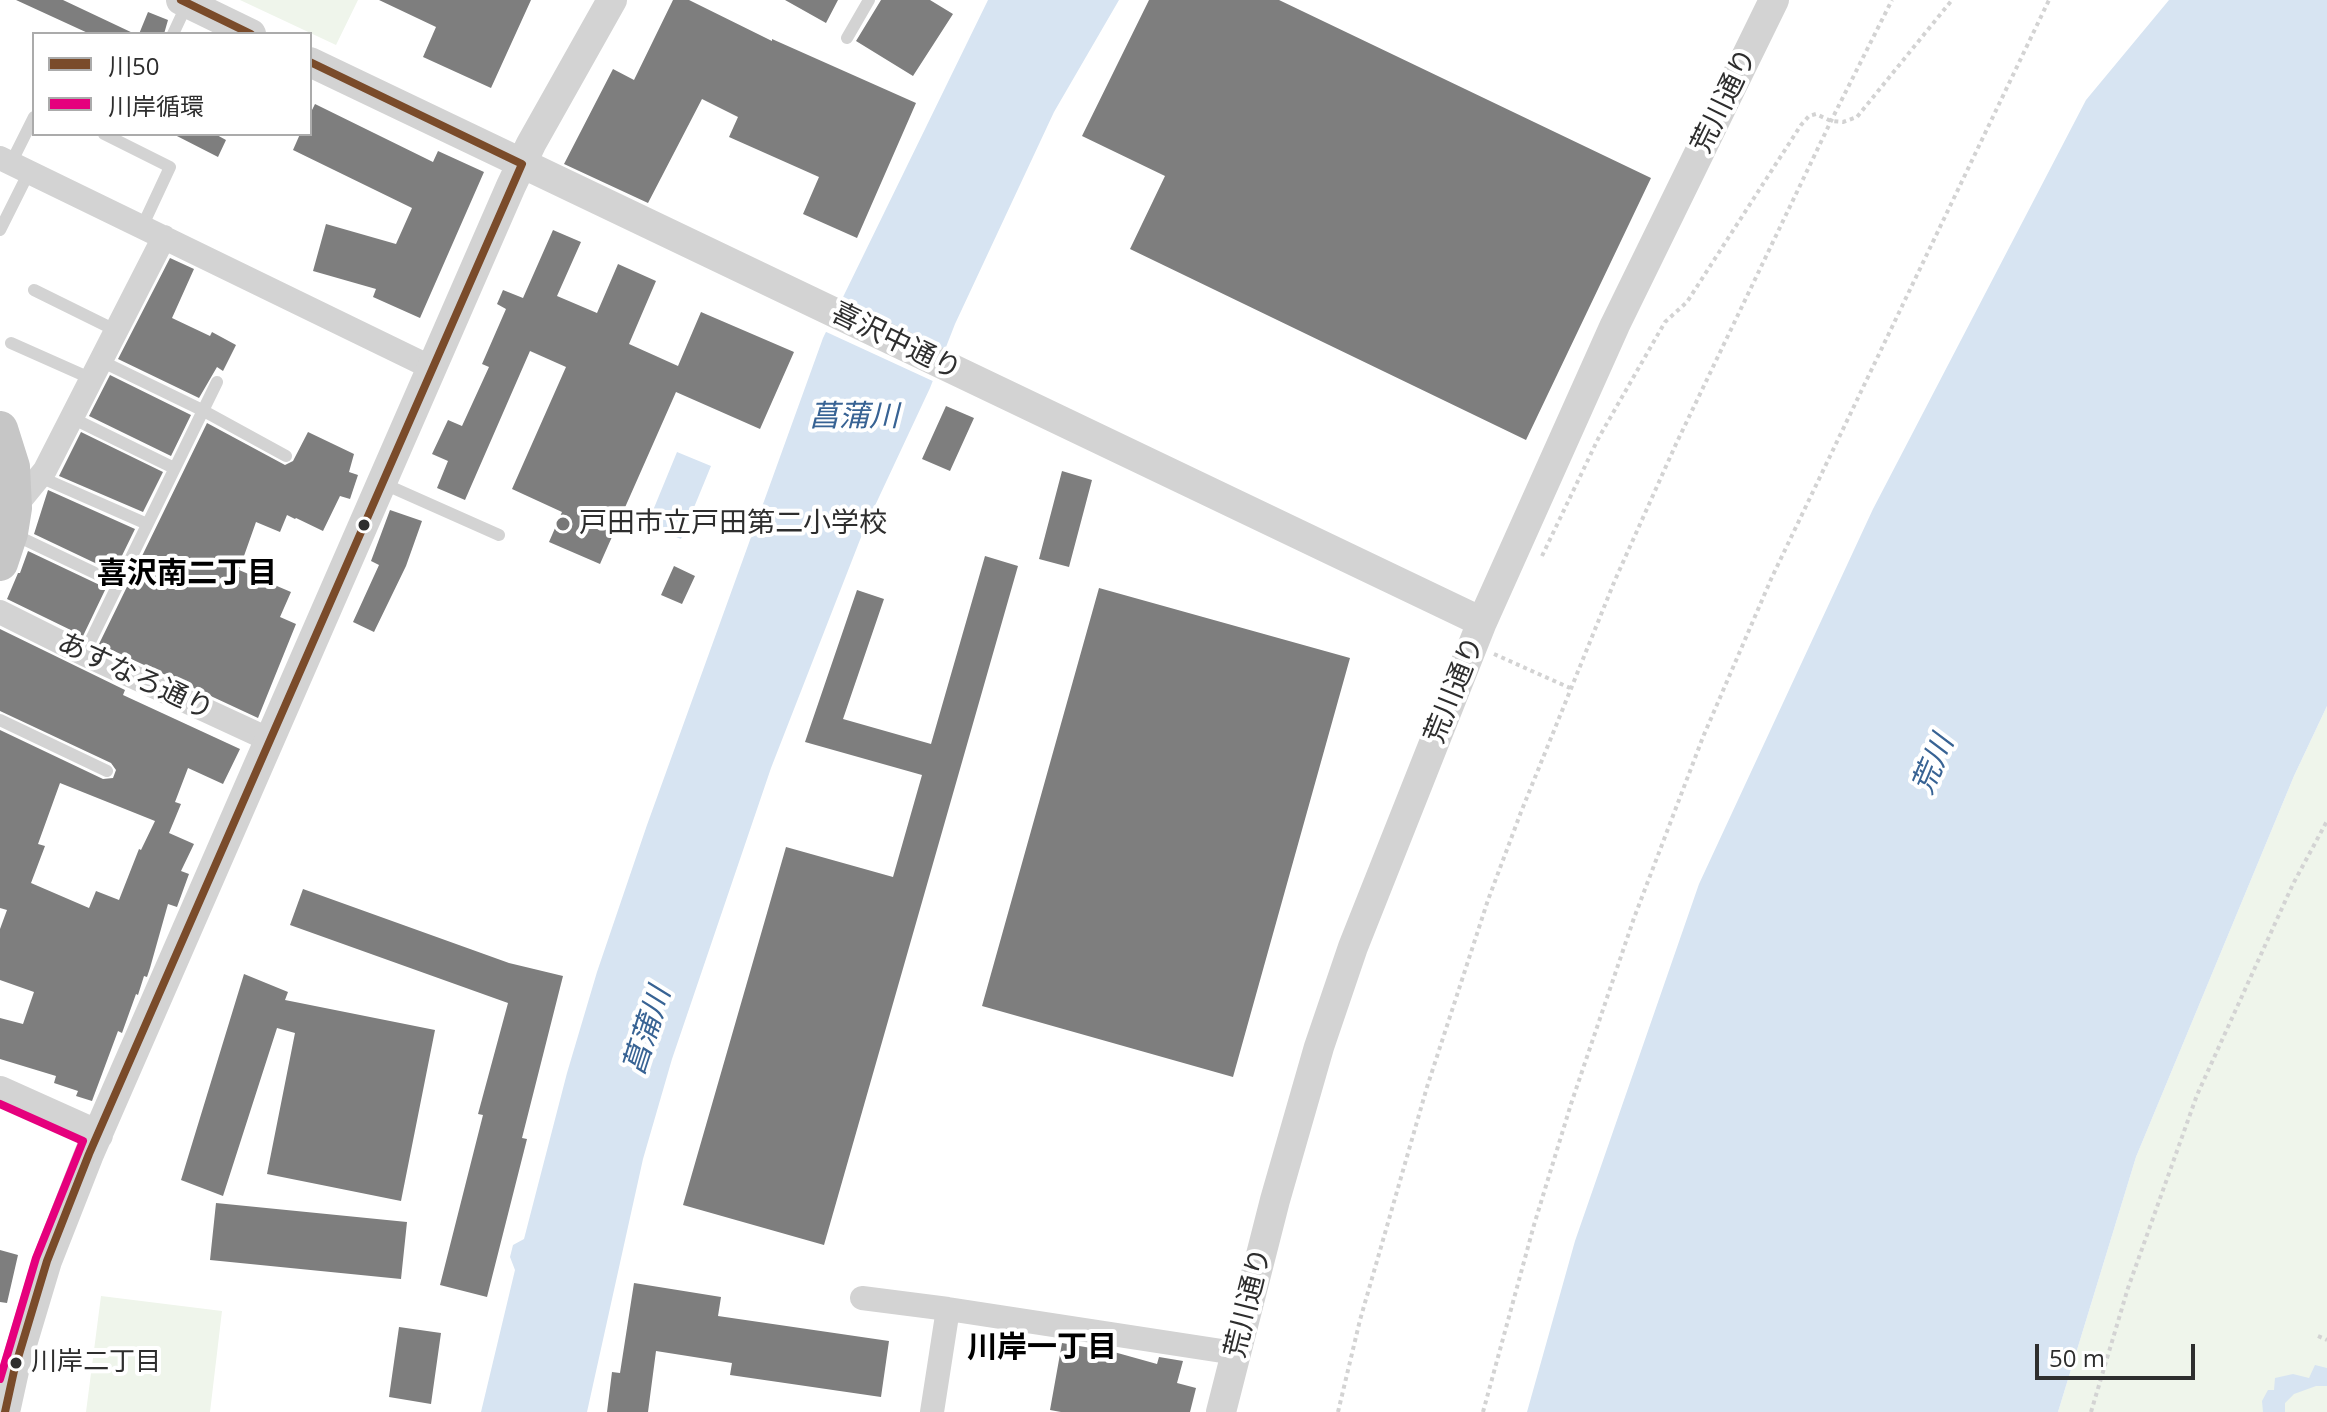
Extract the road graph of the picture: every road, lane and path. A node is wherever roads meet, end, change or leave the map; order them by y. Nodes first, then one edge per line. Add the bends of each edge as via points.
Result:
1 (612, 0) edge
2 (869, 0) edge
3 (1774, 0) edge
4 (1892, 0) edge
5 (1952, 0) edge
6 (2049, 0) edge
7 (184, 2) edge
8 (174, 32) edge
9 (245, 32) edge
10 (847, 38) dead end
11 (312, 63) edge
12 (1831, 121) junction
13 (32, 122) edge
14 (108, 136) edge
15 (522, 164) junction
16 (13, 165) edge
17 (0, 230) edge
18 (153, 232) junction
19 (34, 290) dead end
20 (117, 331) junction
21 (11, 343) dead end
22 (432, 368) junction
23 (97, 370) junction
24 (217, 382) dead end
25 (202, 410) junction
26 (72, 418) junction
27 (0, 429) edge
28 (286, 456) dead end
29 (174, 468) junction
30 (40, 477) junction
31 (382, 483) junction
32 (147, 524) junction
33 (8, 535) edge
34 (499, 535) dead end
35 (1540, 560) dead end
36 (118, 584) junction
37 (0, 612) edge
38 (1478, 634) junction
39 (84, 654) junction
40 (1570, 688) junction
41 (0, 720) edge
42 (270, 740) junction
43 (107, 771) dead end
44 (2327, 821) edge
45 (0, 1091) edge
46 (98, 1135) junction
47 (862, 1298) dead end
48 (948, 1309) junction
49 (2318, 1336) dead end
50 (2327, 1340) edge
51 (1235, 1353) junction
52 (5, 1412) edge
53 (932, 1412) edge
54 (1221, 1412) edge
55 (1338, 1412) edge
56 (1483, 1412) edge
57 (2091, 1412) edge

1 - 15 street
2 - 10 lane
3 - 38 street, 荒川通り via 1615,325
4 - 12 path
5 - 12 path via 1857,117
6 - 56 path via 1784,550 1703,737 1571,1104
7 - 8 lane
7 - 9 street
11 - 15 street, 喜沢中通り
12 - 35 path via 1816,114 1801,125 1687,302 1665,322 1598,439
12 - 40 path via 1676,444
13 - 16 lane
14 - 18 lane via 170,167
15 - 22 street
15 - 38 street, 喜沢中通り via 949,368
16 - 17 lane
16 - 18 street
18 - 20 street
18 - 22 street
19 - 20 lane
20 - 23 street
21 - 23 lane
22 - 31 street
23 - 25 lane
23 - 26 street
24 - 25 lane
25 - 28 lane
25 - 29 lane
26 - 29 lane
26 - 30 street
27 - 33 main road via 12,467
29 - 32 lane
30 - 32 lane
30 - 33 street
31 - 34 lane
31 - 42 street
32 - 36 lane
33 - 36 lane
36 - 39 lane
37 - 39 street, あすなろ通り
38 - 40 path
38 - 51 street, 荒川通り via 1348,961 1319,1047
39 - 42 street, あすなろ通り
40 - 55 path via 1488,900 1432,1072
41 - 43 lane
42 - 46 street
44 - 57 path via 2197,1095 2128,1288
45 - 46 street
46 - 52 street via 47,1261
47 - 48 street
48 - 51 street
48 - 53 street
49 - 50 path
51 - 54 street, 荒川通り

